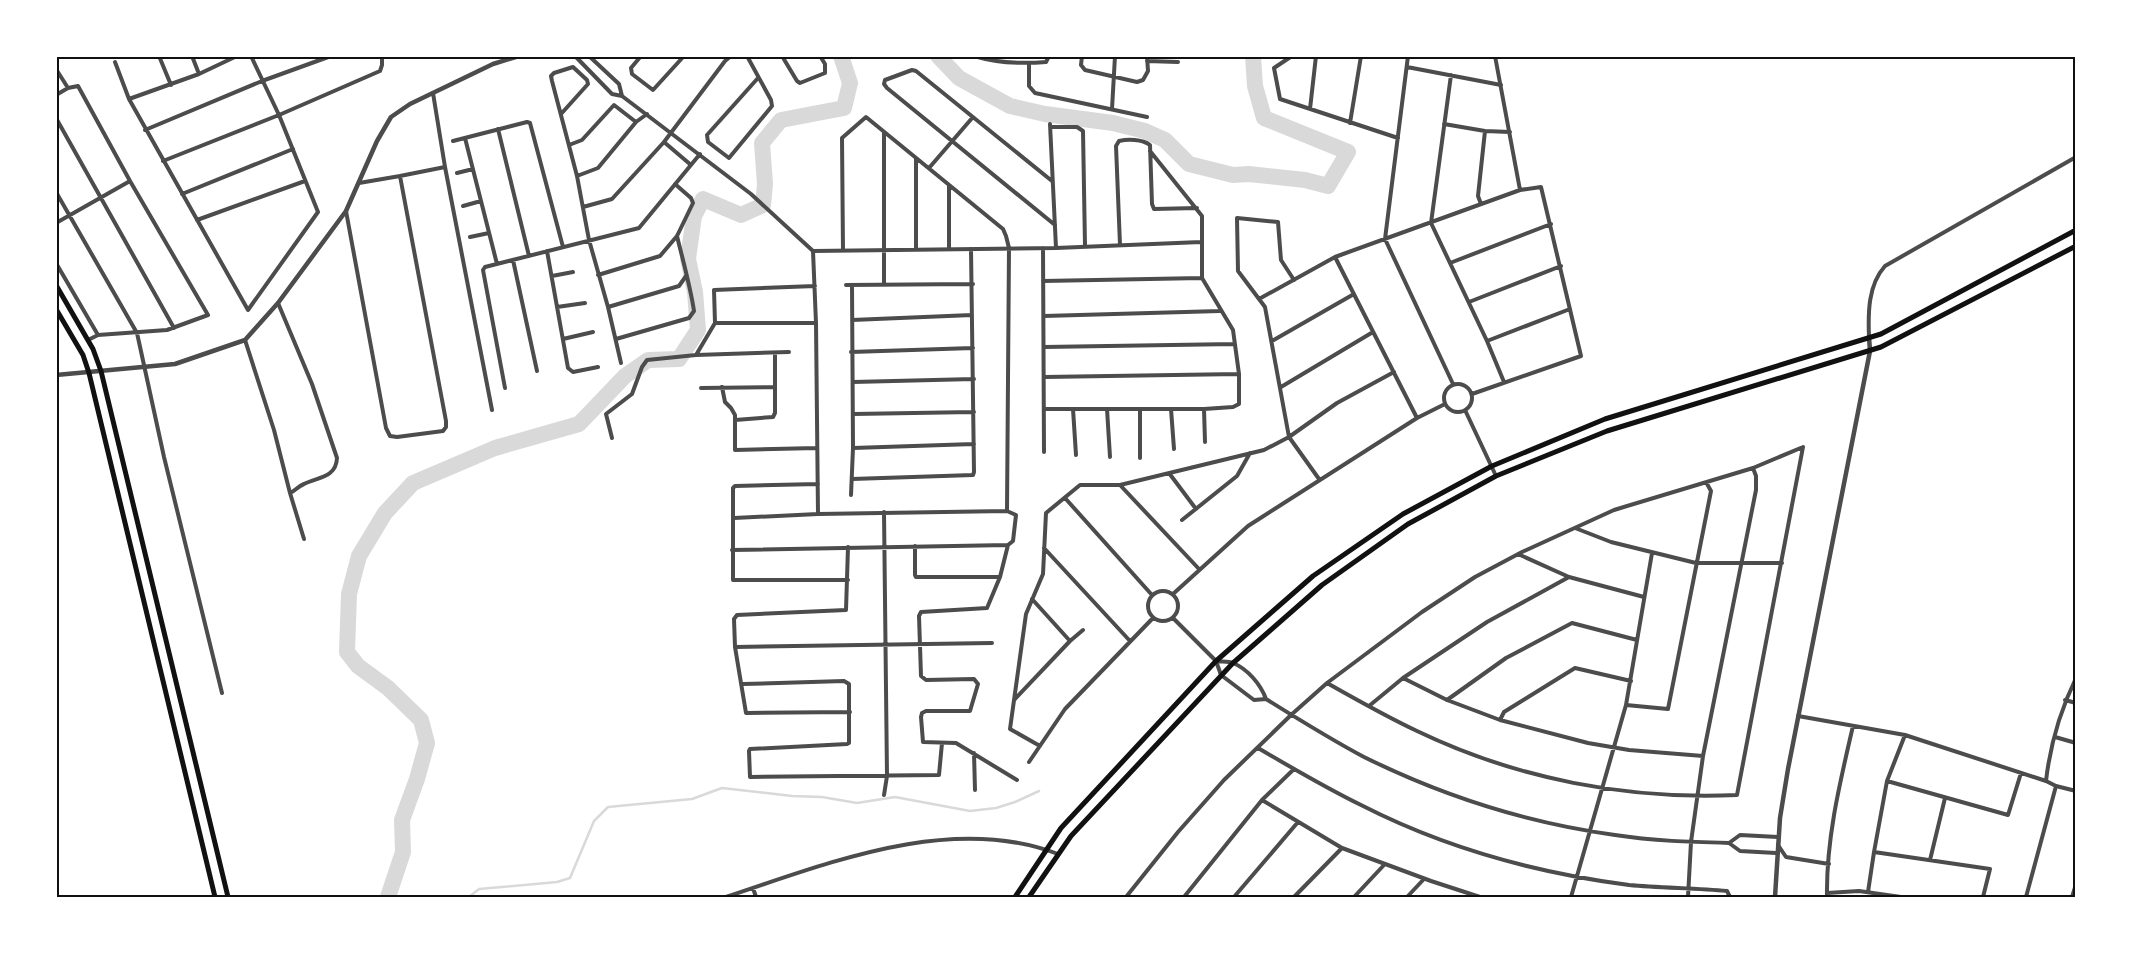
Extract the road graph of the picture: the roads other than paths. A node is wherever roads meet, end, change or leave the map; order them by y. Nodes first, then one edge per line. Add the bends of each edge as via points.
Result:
1 (159, 56) edge
2 (192, 56) edge
3 (237, 56) edge
4 (251, 56) edge
5 (331, 56) edge
6 (382, 56) edge
7 (519, 56) edge
8 (575, 56) edge
9 (589, 56) edge
10 (641, 56) edge
11 (684, 56) edge
12 (731, 56) edge
13 (747, 56) edge
14 (782, 56) edge
15 (820, 56) edge
16 (974, 56) edge
17 (1018, 56) edge
18 (1049, 56) edge
19 (1082, 56) edge
20 (1114, 56) edge
21 (1292, 56) edge
22 (1316, 56) edge
23 (1361, 56) edge
24 (1408, 56) edge
25 (1495, 56) edge
26 (985, 58) edge
27 (1147, 59) edge
28 (115, 62) dead end
29 (1178, 62) dead end
30 (1018, 64) junction
31 (1029, 64) junction
32 (1407, 67) junction
33 (56, 69) edge
34 (199, 74) junction
35 (1114, 75) junction
36 (1451, 75) junction
37 (758, 78) junction
38 (262, 82) junction
39 (171, 85) junction
40 (1501, 85) junction
41 (68, 88) junction
42 (433, 93) junction
43 (56, 95) edge
44 (622, 96) junction
45 (129, 99) junction
46 (1112, 109) junction
47 (1310, 109) junction
48 (561, 114) junction
49 (647, 114) junction
50 (279, 115) junction
51 (973, 117) junction
52 (1147, 117) dead end
53 (56, 118) edge
54 (636, 122) junction
55 (1350, 123) junction
56 (1444, 124) junction
57 (498, 129) junction
58 (145, 130) junction
59 (1485, 131) junction
60 (670, 132) junction
61 (884, 132) junction
62 (1510, 132) junction
63 (465, 138) junction
64 (1398, 138) junction
65 (453, 141) dead end
66 (664, 142) junction
67 (954, 142) junction
68 (569, 144) junction
69 (293, 150) junction
70 (1150, 152) junction
71 (700, 154) junction
72 (2076, 157) edge
73 (916, 158) junction
74 (163, 161) junction
75 (691, 165) junction
76 (445, 167) junction
77 (929, 168) junction
78 (473, 170) junction
79 (457, 173) dead end
80 (400, 176) junction
81 (577, 176) junction
82 (130, 181) junction
83 (305, 181) junction
84 (1052, 181) junction
85 (359, 183) junction
86 (675, 184) junction
87 (949, 185) junction
88 (1520, 190) junction
89 (56, 192) edge
90 (182, 194) junction
91 (101, 198) junction
92 (481, 201) junction
93 (1481, 204) junction
94 (463, 206) dead end
95 (583, 207) junction
96 (1197, 208) junction
97 (346, 211) junction
98 (70, 216) junction
99 (197, 220) junction
100 (56, 223) edge
101 (1431, 223) junction
102 (1551, 224) junction
103 (1055, 225) junction
104 (2076, 230) edge
105 (489, 233) junction
106 (678, 236) junction
107 (470, 238) dead end
108 (1385, 239) junction
109 (589, 240) junction
110 (1201, 242) junction
111 (1120, 245) junction
112 (1085, 246) junction
113 (2076, 246) edge
114 (563, 247) junction
115 (1009, 248) junction
116 (1043, 248) junction
117 (1056, 248) junction
118 (949, 249) junction
119 (971, 249) junction
120 (884, 250) junction
121 (916, 250) junction
122 (547, 251) junction
123 (813, 251) junction
124 (843, 251) junction
125 (529, 256) junction
126 (1335, 257) junction
127 (514, 260) junction
128 (56, 263) edge
129 (1450, 263) junction
130 (497, 264) junction
131 (1560, 266) junction
132 (573, 272) dead end
133 (598, 275) junction
134 (552, 276) junction
135 (686, 276) junction
136 (1202, 278) junction
137 (66, 280) junction
138 (1043, 280) junction
139 (1294, 280) junction
140 (973, 284) junction
141 (846, 285) dead end
142 (852, 285) junction
143 (884, 285) junction
144 (56, 286) edge
145 (815, 286) junction
146 (1354, 294) junction
147 (1259, 299) junction
148 (1468, 302) junction
149 (278, 303) junction
150 (585, 303) dead end
151 (557, 307) junction
152 (608, 307) junction
153 (56, 309) edge
154 (1570, 309) junction
155 (1220, 311) junction
156 (972, 314) junction
157 (1044, 316) junction
158 (852, 320) junction
159 (715, 323) junction
160 (816, 323) junction
161 (174, 328) junction
162 (593, 332) dead end
163 (1374, 332) junction
164 (137, 333) junction
165 (98, 335) junction
166 (1870, 337) junction
167 (563, 339) junction
168 (616, 339) junction
169 (88, 340) junction
170 (245, 340) junction
171 (1272, 341) junction
172 (1488, 341) junction
173 (1235, 344) junction
174 (1044, 347) junction
175 (973, 348) junction
176 (1870, 350) junction
177 (788, 352) dead end
178 (852, 352) junction
179 (775, 353) junction
180 (696, 355) junction
181 (621, 363) dead end
182 (598, 367) dead end
183 (145, 368) junction
184 (101, 371) junction
185 (537, 371) dead end
186 (1394, 372) junction
187 (90, 373) junction
188 (1239, 374) junction
189 (56, 375) edge
190 (1044, 377) junction
191 (974, 380) junction
192 (853, 382) junction
193 (1504, 382) junction
194 (1453, 384) junction
195 (774, 386) junction
196 (722, 387) junction
197 (1281, 387) junction
198 (505, 388) dead end
199 (701, 388) dead end
200 (1472, 394) junction
201 (1445, 404) junction
202 (1044, 409) junction
203 (1073, 409) junction
204 (1107, 409) junction
205 (1140, 409) junction
206 (1171, 409) junction
207 (1204, 409) junction
208 (492, 410) dead end
209 (1466, 410) junction
210 (974, 412) junction
211 (853, 414) junction
212 (1417, 418) junction
213 (735, 420) junction
214 (1289, 437) junction
215 (612, 438) dead end
216 (1205, 442) dead end
217 (974, 444) junction
218 (817, 448) junction
219 (854, 448) junction
220 (1174, 449) dead end
221 (1044, 452) dead end
222 (1250, 453) junction
223 (1076, 454) dead end
224 (1110, 457) dead end
225 (1140, 458) dead end
226 (1492, 466) junction
227 (1753, 468) junction
228 (1169, 473) junction
229 (1496, 476) junction
230 (852, 479) junction
231 (1319, 479) junction
232 (1706, 482) junction
233 (818, 484) junction
234 (1120, 485) junction
235 (290, 493) junction
236 (852, 495) dead end
237 (1065, 498) junction
238 (1196, 508) junction
239 (1007, 511) junction
240 (884, 512) junction
241 (818, 514) junction
242 (734, 518) junction
243 (1182, 520) dead end
244 (1575, 528) junction
245 (304, 539) dead end
246 (1008, 545) junction
247 (915, 546) junction
248 (848, 547) junction
249 (884, 547) junction
250 (1044, 548) junction
251 (732, 550) junction
252 (1652, 553) junction
253 (1518, 554) junction
254 (1696, 562) junction
255 (1742, 562) junction
256 (1782, 562) junction
257 (1200, 569) junction
258 (1000, 577) junction
259 (1569, 577) junction
260 (848, 580) junction
261 (1173, 594) junction
262 (1152, 595) junction
263 (1644, 597) junction
264 (1032, 599) junction
265 (1153, 618) junction
266 (1173, 618) junction
267 (1083, 630) dead end
268 (1637, 640) junction
269 (1070, 641) junction
270 (1130, 641) junction
271 (992, 643) dead end
272 (885, 645) junction
273 (920, 645) junction
274 (735, 647) junction
275 (1216, 662) junction
276 (1233, 663) junction
277 (1221, 675) junction
278 (1403, 678) junction
279 (2076, 678) edge
280 (1631, 681) junction
281 (1327, 683) junction
282 (743, 684) junction
283 (222, 693) dead end
284 (1266, 699) junction
285 (1014, 700) junction
286 (1447, 700) junction
287 (2065, 700) junction
288 (2076, 703) edge
289 (1626, 705) junction
290 (1369, 706) junction
291 (850, 712) junction
292 (1291, 715) junction
293 (1798, 716) junction
294 (1500, 720) junction
295 (1853, 726) junction
296 (1905, 735) junction
297 (2055, 737) junction
298 (942, 743) junction
299 (2076, 743) edge
300 (1040, 746) junction
301 (1614, 747) junction
302 (1258, 748) junction
303 (974, 753) junction
304 (1704, 756) junction
305 (1028, 762) dead end
306 (1294, 769) junction
307 (2021, 773) junction
308 (887, 776) junction
309 (1017, 780) dead end
310 (1887, 781) junction
311 (2046, 782) junction
312 (2056, 786) junction
313 (1602, 788) junction
314 (975, 790) dead end
315 (2076, 791) edge
316 (884, 795) dead end
317 (1697, 797) junction
318 (1945, 798) junction
319 (1262, 800) junction
320 (1298, 822) junction
321 (1590, 832) junction
322 (1778, 837) junction
323 (1691, 842) junction
324 (1729, 843) junction
325 (1777, 845) junction
326 (1342, 848) junction
327 (1047, 850) junction
328 (1874, 852) junction
329 (1776, 853) junction
330 (1058, 854) junction
331 (1930, 860) junction
332 (1829, 864) junction
333 (1384, 865) junction
334 (1577, 876) junction
335 (1424, 879) junction
336 (2076, 884) edge
337 (1688, 887) junction
338 (753, 888) junction
339 (1868, 892) junction
340 (1468, 895) edge
341 (1827, 895) edge
342 (215, 897) edge
343 (228, 897) edge
344 (726, 897) edge
345 (756, 897) edge
346 (1015, 897) edge
347 (1029, 897) edge
348 (1126, 897) edge
349 (1184, 897) edge
350 (1234, 897) edge
351 (1294, 897) edge
352 (1354, 897) edge
353 (1407, 897) edge
354 (1480, 897) edge
355 (1571, 897) edge
356 (1688, 897) edge
357 (1730, 897) edge
358 (1775, 897) edge
359 (1901, 897) edge
360 (1983, 897) edge
361 (2026, 897) edge
362 (2072, 897) edge

1 - 39 street
2 - 34 street
3 - 34 street
4 - 38 street
5 - 38 street
6 - 50 street via 380,71
7 - 42 street via 492,64
8 - 44 street via 612,94
9 - 44 street via 619,84
10 - 11 street via 631,68 632,74 653,90
12 - 60 street
13 - 37 street
14 - 15 street via 800,83 825,73 825,64
16 - 26 street
17 - 30 street
18 - 31 street via 1046,62
19 - 35 street via 1081,66 1085,70
20 - 35 street
21 - 47 street via 1274,68 1280,99
22 - 47 street
23 - 55 street
24 - 32 street
25 - 40 street
26 - 30 street
27 - 29 street
27 - 35 street via 1148,71 1142,81
28 - 45 street
30 - 31 street
31 - 46 street via 1029,86 1035,92
32 - 36 street
32 - 64 street
33 - 41 street
34 - 39 street
35 - 46 street
36 - 40 street
36 - 56 street
37 - 37 street via 772,106 729,158 708,142 707,135
38 - 50 street
38 - 58 street
39 - 45 street
40 - 62 street
41 - 43 street
41 - 82 street via 78,86
42 - 76 street
42 - 85 street via 390,117
44 - 49 street
45 - 58 street
46 - 52 street
47 - 55 street
48 - 48 street via 551,76 573,67 588,80 588,84
48 - 68 street
49 - 54 street
49 - 60 street
50 - 69 street
50 - 74 street
51 - 67 street
51 - 67 street via 916,71 885,80 887,88
51 - 84 street
53 - 91 street
54 - 68 street via 614,105 582,140
54 - 81 street via 598,168
55 - 64 street
56 - 59 street
56 - 101 street
57 - 63 street
57 - 114 street via 530,123
57 - 125 street
58 - 74 street
59 - 62 street
59 - 93 street via 1478,196
60 - 66 street
60 - 71 street
61 - 73 street
61 - 120 street
61 - 124 street via 866,117 842,138
62 - 88 street
63 - 65 street
63 - 78 street
64 - 108 street
66 - 75 street
66 - 95 street via 612,199
67 - 77 street
67 - 103 street
68 - 81 street
69 - 83 street
69 - 90 street
70 - 96 street
70 - 96 street via 1154,209
70 - 111 street via 1150,144 1146,142 1125,139 1116,146
71 - 75 street
71 - 123 street via 751,194
72 - 166 street via 1885,266 1873,286
73 - 77 street
73 - 121 street
74 - 90 street
75 - 86 street
76 - 80 street
76 - 208 street
77 - 87 street
78 - 79 street
78 - 92 street
80 - 85 street
80 - 97 street via 446,421 442,431 397,437 390,436 386,428
81 - 95 street
82 - 91 street
82 - 161 street via 208,315
83 - 99 street
83 - 99 street via 318,212 248,310
84 - 103 street
84 - 112 street via 1050,126 1077,127 1083,131
85 - 97 street
86 - 106 street via 693,203
86 - 109 street via 639,228
87 - 115 street via 1003,229
87 - 118 street
88 - 93 street
88 - 102 street via 1541,187
89 - 98 street
90 - 99 street
91 - 98 street
91 - 161 street
92 - 94 street
92 - 105 street
93 - 101 street
95 - 109 street
96 - 110 street via 1202,216
97 - 149 street
98 - 100 street
98 - 164 street
101 - 108 street
101 - 129 street
102 - 129 street
102 - 131 street
103 - 117 street
104 - 166 main road
105 - 107 street
105 - 130 street
106 - 133 street via 660,256
106 - 135 street
108 - 126 street
108 - 194 street
109 - 114 street
109 - 133 street
110 - 111 street
110 - 136 street
111 - 112 street
112 - 117 street
113 - 176 main road
114 - 122 street
115 - 116 street
115 - 119 street
115 - 239 street
116 - 117 street
116 - 138 street
118 - 119 street
118 - 121 street
119 - 140 street
120 - 121 street
120 - 124 street
120 - 143 street
122 - 125 street
122 - 134 street
123 - 124 street
123 - 145 street
125 - 127 street
126 - 139 street
126 - 146 street
127 - 130 street
127 - 185 street
128 - 137 street
129 - 148 street
130 - 198 street via 483,270
131 - 148 street
131 - 154 street
132 - 134 street
133 - 152 street
134 - 151 street
135 - 152 street via 679,286
135 - 168 street via 694,311 689,318
136 - 138 street
136 - 155 street
137 - 144 street
137 - 165 street
138 - 157 street
139 - 147 street
139 - 147 street via 1281,260 1278,222 1237,218 1238,271
140 - 143 street
140 - 156 street
141 - 142 street
142 - 143 street
142 - 158 street
144 - 169 main road
145 - 159 street via 714,290
145 - 160 street
146 - 163 street
146 - 171 street
147 - 171 street via 1265,307
148 - 172 street
149 - 170 street
149 - 235 street via 312,384 337,458 331,474 303,484
150 - 151 street
151 - 167 street
152 - 168 street
153 - 187 main road
154 - 172 street
154 - 193 street via 1581,356
155 - 157 street
155 - 173 street via 1233,330
156 - 158 street
156 - 175 street
157 - 174 street
158 - 178 street
159 - 160 street
159 - 180 street
160 - 218 street
161 - 164 street
162 - 167 street
163 - 186 street
163 - 197 street
164 - 165 street
164 - 183 street
165 - 169 street
166 - 176 street
166 - 226 main road via 1605,419
167 - 182 street via 570,371
168 - 181 street
169 - 184 main road
170 - 183 street via 175,364
170 - 235 street
171 - 197 street
172 - 193 street
173 - 174 street
173 - 188 street
174 - 190 street
175 - 178 street
175 - 191 street
176 - 229 main road via 1607,431
176 - 293 street
177 - 179 street
178 - 192 street
179 - 180 street
179 - 195 street
180 - 215 street via 644,363 630,396 606,414
183 - 184 street
183 - 283 street
184 - 187 street
184 - 343 main road
186 - 212 street
186 - 214 street via 1337,403
187 - 189 street
187 - 342 main road
188 - 190 street
188 - 207 street via 1239,404
190 - 202 street
191 - 192 street
191 - 210 street
192 - 211 street
193 - 200 street
194 - 200 street via 1466,386
194 - 201 street via 1446,390
195 - 196 street
195 - 213 street via 773,417
196 - 199 street
196 - 213 street via 724,402 734,412
197 - 214 street
200 - 209 street
201 - 209 street via 1451,411
201 - 212 street
202 - 203 street
202 - 221 street
203 - 204 street
203 - 223 street
204 - 205 street
204 - 224 street
205 - 206 street
205 - 225 street
206 - 207 street
206 - 220 street
207 - 216 street
209 - 226 street
210 - 211 street
210 - 217 street
211 - 219 street
212 - 231 street
213 - 218 street via 735,450
214 - 222 street via 1264,450
214 - 231 street
217 - 219 street
217 - 230 street via 974,472 970,477
218 - 233 street
219 - 230 street
222 - 228 street
222 - 238 street via 1237,476
226 - 229 street
226 - 275 main road via 1403,514 1313,576
227 - 232 street
227 - 255 street via 1756,490
227 - 256 street via 1803,447
228 - 234 street
228 - 238 street
229 - 276 main road via 1408,524 1322,585
230 - 236 street
231 - 257 street via 1248,526
232 - 244 street via 1614,510
232 - 254 street via 1711,491
233 - 241 street
233 - 242 street via 735,486
234 - 237 street via 1080,485
234 - 257 street
235 - 245 street
237 - 250 street via 1046,513
237 - 262 street
238 - 243 street
239 - 240 street
239 - 246 street via 1016,515 1013,541
240 - 241 street
240 - 249 street
241 - 242 street
242 - 251 street
244 - 252 street
244 - 253 street
246 - 247 street
246 - 258 street
247 - 249 street
247 - 258 street via 916,577
248 - 249 street
248 - 251 street
248 - 260 street
249 - 272 street
250 - 264 street via 1043,574
250 - 270 street
251 - 260 street via 732,580 735,581
252 - 254 street
252 - 263 street
253 - 259 street
253 - 281 street via 1475,577 1422,612
254 - 255 street
254 - 289 street via 1668,709
255 - 256 street
255 - 304 street
256 - 317 street via 1737,796
257 - 261 street
258 - 273 street via 987,608 921,612
259 - 263 street
259 - 278 street via 1487,622
260 - 274 street via 846,610 734,616
261 - 262 street via 1165,590
261 - 266 street via 1179,606
262 - 265 street via 1148,609
263 - 268 street
264 - 269 street
264 - 285 street via 1026,614
265 - 266 street via 1161,621
265 - 270 street
266 - 275 street
267 - 269 street
268 - 280 street
268 - 286 street via 1572,623 1506,658
269 - 285 street
270 - 300 street via 1065,709
271 - 273 street
272 - 273 street
272 - 274 street
272 - 308 street
273 - 298 street via 923,678 974,679 978,684 970,711 922,713 923,742
274 - 282 street
275 - 276 street
275 - 277 street
275 - 327 main road via 1061,828
276 - 277 main road
276 - 284 street via 1261,686
277 - 284 street via 1254,700
277 - 330 main road via 1071,836
278 - 286 street
278 - 290 street
279 - 287 street
280 - 289 street
280 - 294 street via 1575,668 1504,712
281 - 290 street
281 - 292 street
282 - 291 street via 748,714
282 - 291 street via 847,681
284 - 292 street
285 - 300 street via 1010,729
286 - 294 street
287 - 288 street
287 - 297 street
289 - 301 street
290 - 313 street via 1418,732 1476,756 1544,776
291 - 308 street via 850,739 847,744 750,749 748,776
292 - 302 street
292 - 321 street via 1363,756 1435,788 1516,816
293 - 295 street
293 - 322 street
294 - 301 street
295 - 296 street
295 - 332 street via 1837,795
296 - 307 street
296 - 310 street
297 - 299 street
297 - 311 street
298 - 303 street via 956,744
298 - 308 street via 938,775
300 - 305 street
301 - 304 street
301 - 313 street
302 - 306 street
302 - 348 street via 1224,780
303 - 309 street
303 - 314 street
304 - 317 street
306 - 319 street
306 - 334 street via 1361,805 1430,836 1518,863
307 - 311 street
307 - 318 street via 2008,815
308 - 316 street
310 - 318 street
310 - 328 street
311 - 312 street
312 - 315 street
312 - 361 street
313 - 317 street
313 - 321 street
317 - 323 street
318 - 331 street
319 - 320 street
319 - 349 street
320 - 326 street
320 - 350 street
321 - 323 street
321 - 334 street
322 - 324 street via 1740,835
322 - 325 street
323 - 324 street
323 - 337 street
324 - 329 street via 1740,851
325 - 329 street
325 - 332 street via 1786,857
326 - 333 street
326 - 351 street
327 - 330 street
327 - 338 street via 982,839 914,844 837,860
327 - 346 main road
328 - 331 street
328 - 339 street
329 - 358 street
330 - 347 main road
331 - 360 street via 1990,869
332 - 341 street
333 - 335 street
333 - 352 street
334 - 337 street via 1630,885
334 - 355 street
335 - 340 street
335 - 353 street
336 - 362 street
337 - 356 street
337 - 357 street via 1727,891
338 - 344 street
338 - 345 street
339 - 341 street
339 - 359 street
340 - 354 street

